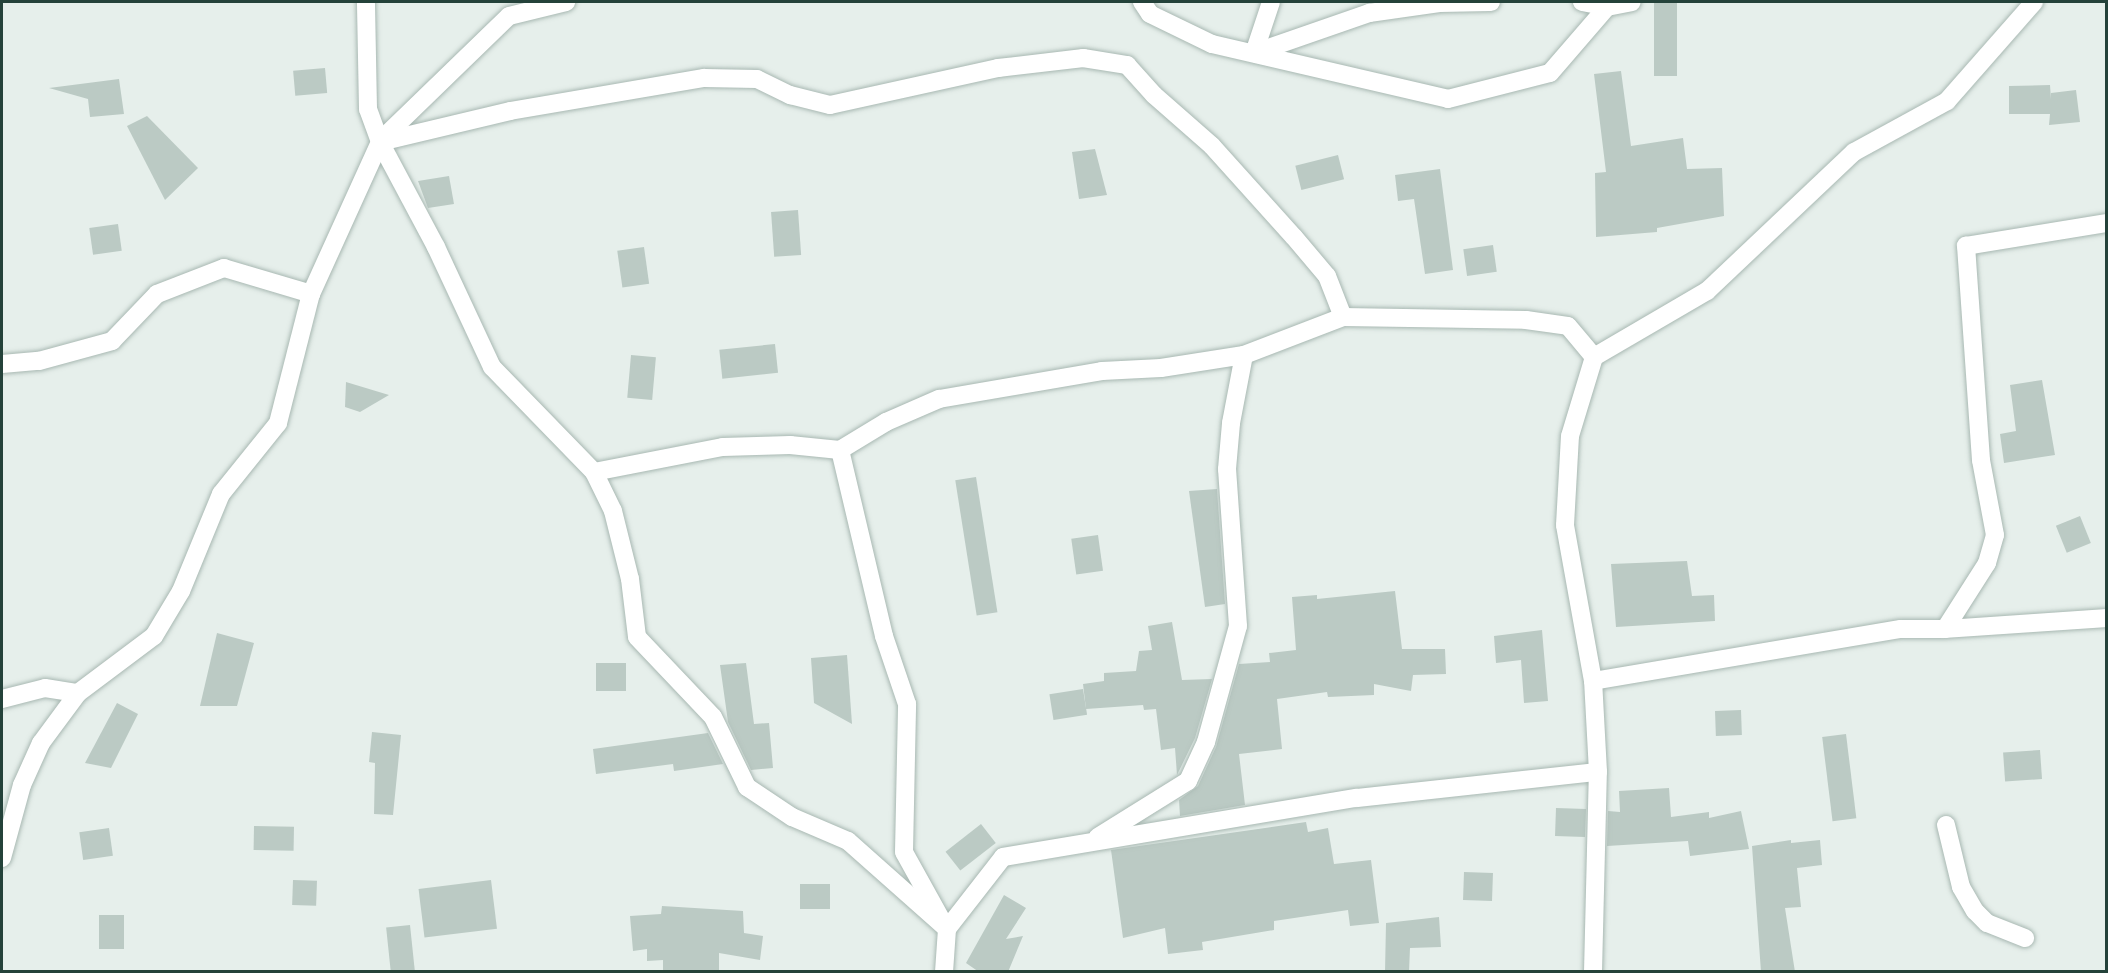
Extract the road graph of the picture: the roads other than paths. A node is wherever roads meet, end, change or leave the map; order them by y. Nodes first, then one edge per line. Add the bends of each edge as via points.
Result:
1 (366, 2) edge
2 (566, 2) edge
3 (1142, 2) edge
4 (1271, 2) edge
5 (1491, 2) edge
6 (1582, 2) edge
7 (1632, 2) edge
8 (2034, 2) edge
9 (1607, 7) junction
10 (1254, 53) junction
11 (380, 142) junction
12 (2106, 224) edge
13 (311, 294) junction
14 (1343, 317) junction
15 (1244, 356) junction
16 (1594, 357) junction
17 (2, 364) edge
18 (840, 450) junction
19 (594, 472) junction
20 (2106, 618) edge
21 (1945, 629) junction
22 (1593, 681) junction
23 (78, 693) junction
24 (2, 699) edge
25 (1598, 772) junction
26 (1946, 825) dead end
27 (1091, 841) junction
28 (2, 858) edge
29 (946, 929) junction
30 (2025, 938) dead end
31 (944, 972) edge
32 (1593, 972) edge

1 - 11 street via 368,109
2 - 11 street via 509,16
3 - 10 street via 1150,14 1212,44
4 - 10 street
5 - 10 street via 1438,3 1369,13
6 - 9 street
7 - 9 street
8 - 16 street via 1947,101 1854,152 1707,291
9 - 10 street via 1550,73 1448,99
11 - 13 street
11 - 14 street via 510,111 704,78 757,78 790,94 830,105 998,68 1083,58 1127,65 1154,95 1212,146 1294,237 1327,276
11 - 19 street via 436,247 492,367
12 - 21 street via 1966,246 1981,460 1995,535 1986,563
13 - 17 street via 224,267 157,294 112,340 39,361
13 - 23 street via 278,423 221,494 181,591 154,636
14 - 15 street
14 - 16 street via 1526,320 1568,326
15 - 18 street via 1161,368 1102,371 939,399 886,422
15 - 27 street via 1227,469 1238,626 1206,742 1188,781
16 - 22 street via 1570,436 1565,525
18 - 19 street via 790,445 723,447
18 - 29 street via 884,636 907,704 904,852
19 - 29 street via 613,511 630,579 637,637 713,717 747,786 792,817 848,841
20 - 21 street
21 - 22 street via 1901,629
22 - 25 street
23 - 24 street via 45,688
23 - 28 street via 41,743 22,785
25 - 27 street via 1357,798
25 - 32 street
26 - 30 street via 1961,887 1975,910 1987,923
27 - 29 street via 1004,857
29 - 31 street

